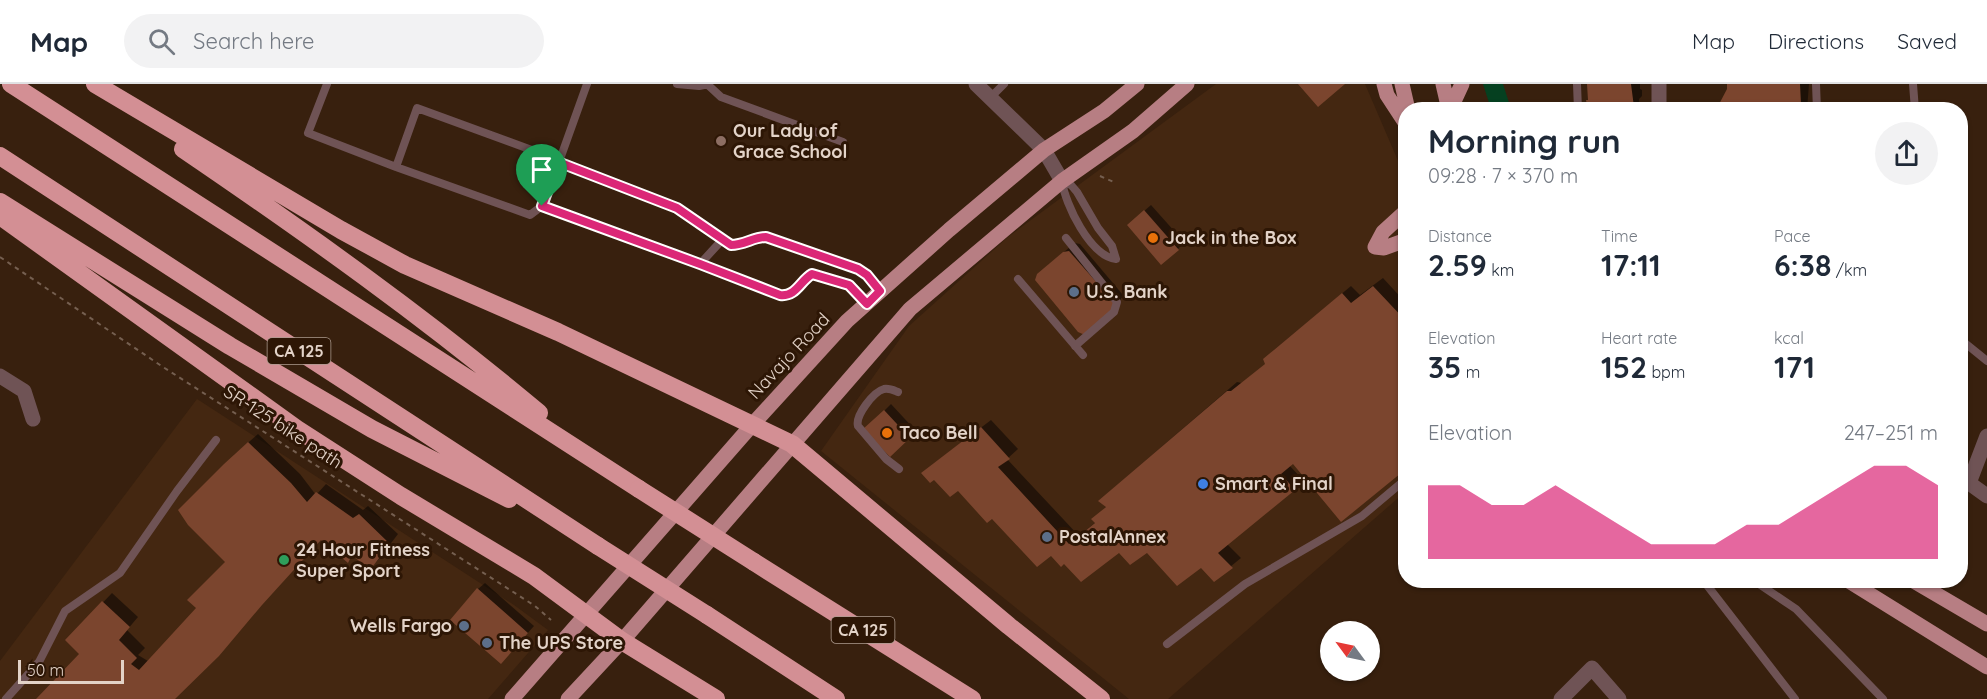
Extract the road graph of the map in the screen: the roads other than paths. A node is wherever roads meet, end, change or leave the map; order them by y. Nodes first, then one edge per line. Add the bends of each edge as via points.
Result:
1 (11, 84) edge
2 (87, 84) edge
3 (95, 84) edge
4 (327, 84) edge
5 (587, 84) edge
6 (677, 84) edge
7 (708, 84) edge
8 (976, 84) edge
9 (1004, 84) edge
10 (1137, 84) edge
11 (1186, 84) edge
12 (1384, 84) edge
13 (1401, 84) edge
14 (1443, 84) edge
15 (1462, 84) edge
16 (1577, 84) edge
17 (1659, 84) edge
18 (1816, 84) edge
19 (1913, 84) edge
20 (990, 98) junction
21 (1406, 102) edge
22 (1448, 102) edge
23 (1454, 102) edge
24 (1578, 102) edge
25 (1659, 102) edge
26 (1816, 102) edge
27 (1914, 102) edge
28 (1398, 112) edge
29 (843, 142) dead end
30 (1044, 150) junction
31 (0, 156) edge
32 (558, 162) junction
33 (396, 167) junction
34 (1062, 181) junction
35 (0, 202) edge
36 (542, 206) junction
37 (0, 216) edge
38 (1398, 218) edge
39 (1066, 238) dead end
40 (722, 240) junction
41 (1398, 243) edge
42 (700, 264) junction
43 (1018, 279) dead end
44 (880, 291) junction
45 (867, 304) junction
46 (1075, 346) junction
47 (1968, 346) edge
48 (1083, 355) dead end
49 (1987, 361) edge
50 (0, 376) edge
51 (898, 392) dead end
52 (33, 419) dead end
53 (752, 425) junction
54 (1987, 436) edge
55 (216, 440) dead end
56 (792, 444) junction
57 (598, 462) junction
58 (899, 469) dead end
59 (1968, 474) edge
60 (1968, 482) edge
61 (1398, 487) edge
62 (1987, 496) edge
63 (598, 546) junction
64 (1708, 588) edge
65 (1765, 588) edge
66 (1860, 588) edge
67 (1926, 588) edge
68 (584, 615) junction
69 (1987, 624) edge
70 (622, 642) junction
71 (1167, 644) dead end
72 (1987, 667) edge
73 (6, 699) edge
74 (512, 699) edge
75 (568, 699) edge
76 (716, 699) edge
77 (836, 699) edge
78 (972, 699) edge
79 (1101, 699) edge
80 (1561, 699) edge
81 (1619, 699) edge
82 (1795, 699) edge
83 (1882, 699) edge

1 - 57 highway, CA 125
2 - 57 highway via 261,202 457,346
3 - 53 highway via 405,265 558,332
4 - 33 lane via 308,134
5 - 32 lane
6 - 7 lane
7 - 29 lane via 721,97
8 - 20 street
9 - 20 lane
10 - 30 main road, Navajo Road
11 - 34 main road via 1133,131
12 - 28 main road
13 - 21 main road
14 - 22 main road
15 - 23 main road
16 - 24 lane
17 - 25 street
18 - 26 lane
19 - 27 lane
20 - 30 street
30 - 34 street
30 - 44 main road, Navajo Road
31 - 63 highway, CA 125
32 - 33 lane via 417,108
32 - 36 lane
32 - 40 lane via 677,208
33 - 36 lane via 530,216
34 - 34 lane via 1065,199 1080,226 1103,255 1116,259 1112,246 1077,192
34 - 56 main road via 910,309
35 - 63 highway via 230,346 372,429
36 - 42 lane
37 - 68 highway via 297,429 534,576
38 - 41 main road via 1383,232 1375,247
39 - 46 lane via 1118,302 1114,312
40 - 42 lane
40 - 44 lane via 738,245 766,237 858,269
42 - 45 lane via 787,296 812,274 820,275 849,285
43 - 46 lane
44 - 45 main road, Navajo Road
45 - 53 main road, Navajo Road
46 - 48 lane
47 - 49 lane
50 - 52 street via 24,391
51 - 58 lane via 888,388 879,392 857,421 886,459
53 - 56 highway
53 - 68 main road, Navajo Road
54 - 59 street
55 - 73 lane via 120,573 65,611 39,662
56 - 70 main road
56 - 79 highway
57 - 78 highway, CA 125, bridge
60 - 62 street
61 - 71 lane via 1362,516 1245,584
63 - 77 highway, CA 125, bridge
64 - 82 lane
65 - 83 lane via 1796,609
66 - 72 main road
67 - 69 main road
68 - 70 highway
68 - 74 main road, Navajo Road
70 - 75 main road
70 - 76 highway
80 - 81 street via 1592,668

